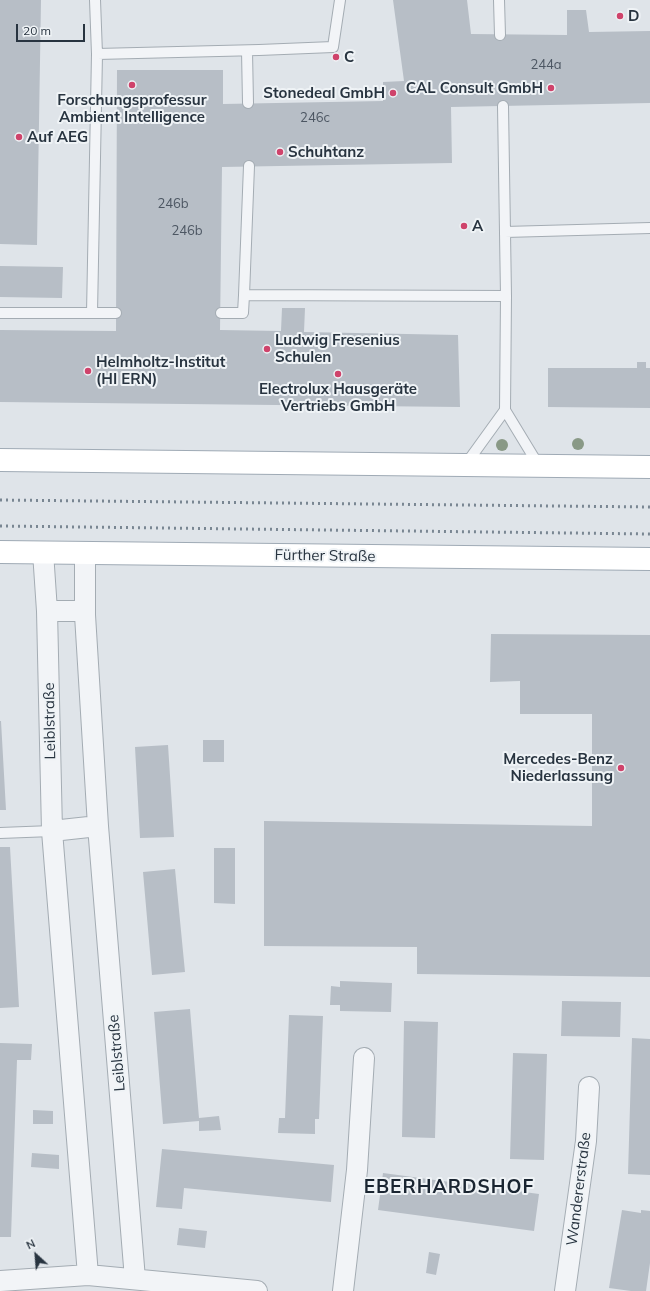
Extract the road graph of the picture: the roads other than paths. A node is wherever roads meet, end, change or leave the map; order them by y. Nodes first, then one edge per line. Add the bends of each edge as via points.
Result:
1 (95, 0) edge
2 (340, 0) edge
3 (499, 0) edge
4 (500, 35) dead end
5 (247, 51) junction
6 (97, 54) junction
7 (248, 103) dead end
8 (503, 106) dead end
9 (249, 166) dead end
10 (650, 228) edge
11 (505, 232) junction
12 (244, 295) junction
13 (506, 296) junction
14 (0, 313) edge
15 (92, 313) junction
16 (116, 313) dead end
17 (221, 313) dead end
18 (505, 410) junction
19 (0, 460) edge
20 (466, 465) junction
21 (539, 466) junction
22 (650, 467) edge
23 (0, 552) edge
24 (43, 552) junction
25 (84, 553) junction
26 (650, 559) edge
27 (47, 611) junction
28 (85, 611) junction
29 (98, 826) junction
30 (52, 830) junction
31 (0, 833) edge
32 (364, 1058) dead end
33 (589, 1087) dead end
34 (88, 1275) junction
35 (135, 1279) junction
36 (0, 1281) edge
37 (257, 1291) edge
38 (343, 1291) edge
39 (565, 1291) edge

1 - 6 lane
2 - 5 lane via 333,46
3 - 4 lane
5 - 6 lane
5 - 7 lane
6 - 15 lane
8 - 11 lane
9 - 12 lane
10 - 11 lane
11 - 13 lane
12 - 13 lane
12 - 17 lane via 244,313
13 - 18 lane
14 - 15 lane
15 - 16 lane
18 - 20 lane
18 - 21 lane
19 - 20 main road
20 - 21 main road
21 - 22 main road
23 - 24 main road, Fürther Straße
24 - 25 main road, Fürther Straße
24 - 27 street, Leiblstraße
25 - 26 main road, Fürther Straße
25 - 28 street, Leiblstraße
27 - 28 street
27 - 30 street, Leiblstraße
28 - 29 street, Leiblstraße
29 - 30 street
29 - 35 street, Leiblstraße
30 - 31 lane
30 - 34 street, Leiblstraße
32 - 38 street via 357,1170
33 - 39 street, Wandererstraße via 586,1141
34 - 35 street
34 - 36 street
35 - 37 street

